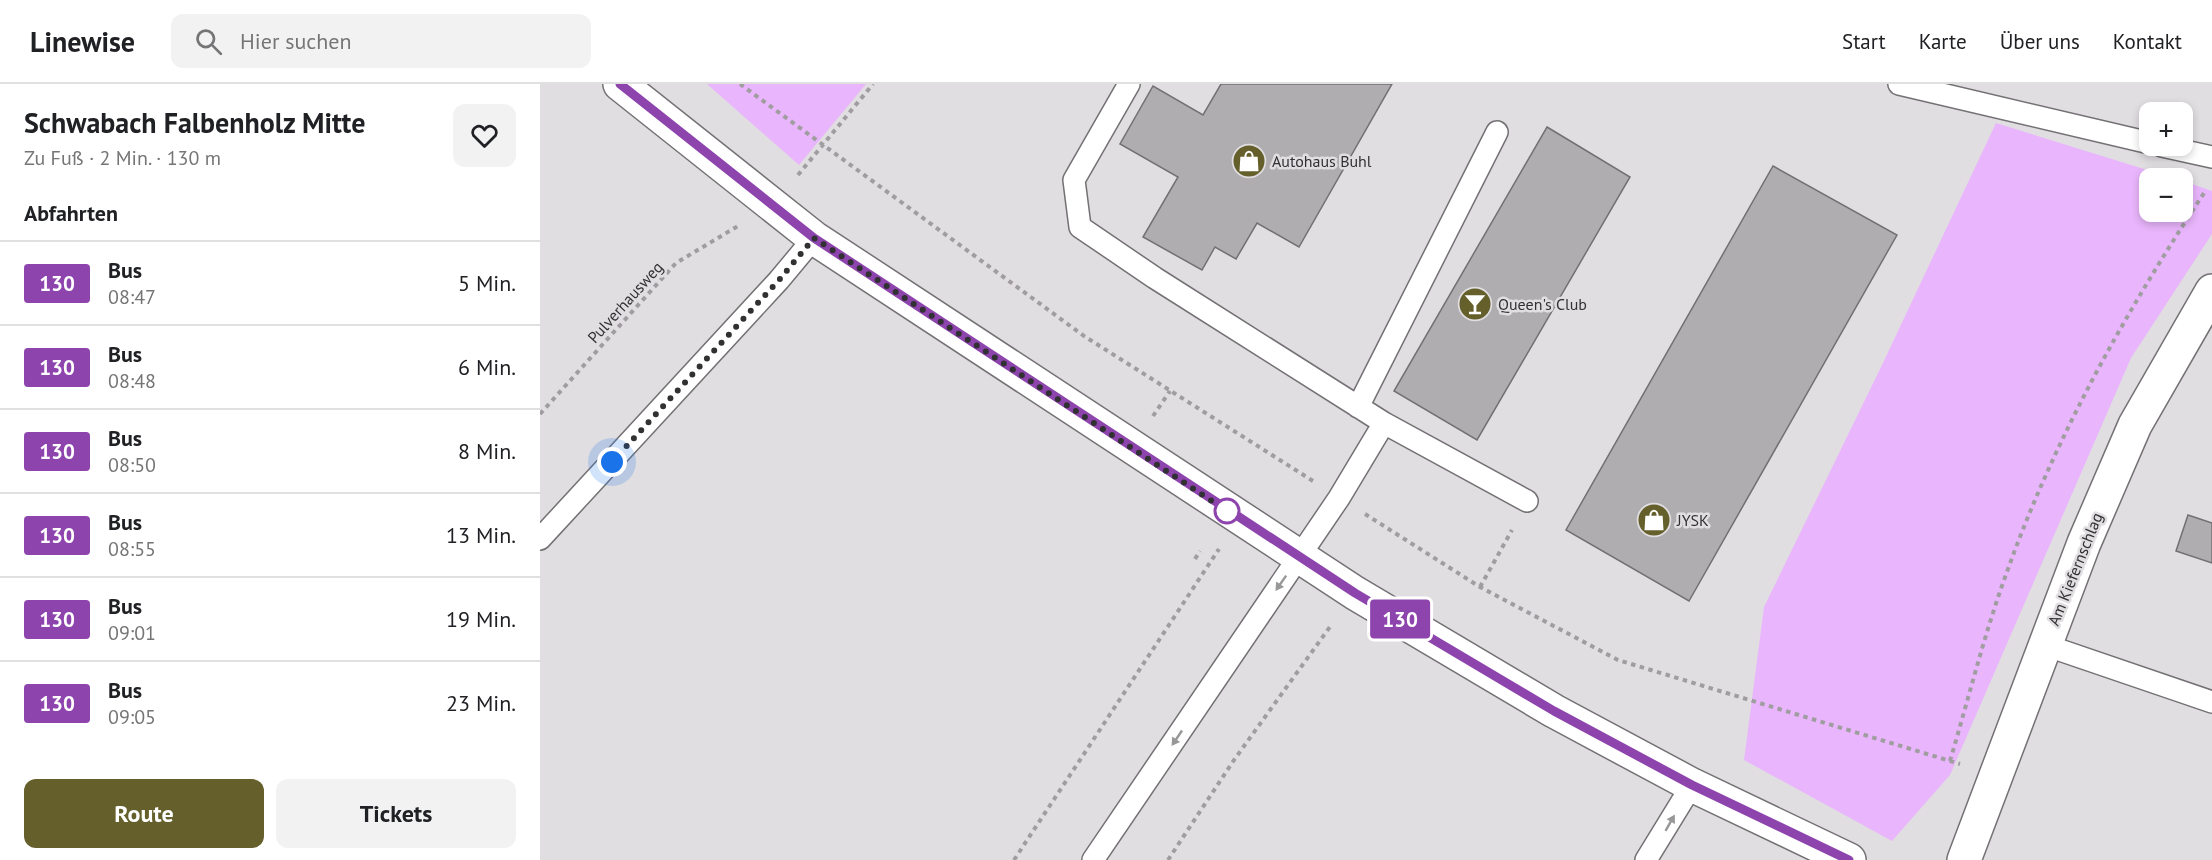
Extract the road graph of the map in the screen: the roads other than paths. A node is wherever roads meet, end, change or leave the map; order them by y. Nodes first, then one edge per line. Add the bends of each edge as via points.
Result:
1 (620, 84) edge
2 (1129, 84) edge
3 (1899, 84) edge
4 (1497, 132) dead end
5 (2139, 140) edge
6 (2193, 152) edge
7 (2212, 156) edge
8 (814, 238) junction
9 (2212, 291) edge
10 (1358, 407) junction
11 (1384, 423) junction
12 (1527, 501) road end
13 (540, 539) edge
14 (1300, 557) junction
15 (2045, 645) junction
16 (2212, 702) edge
17 (1692, 785) junction
18 (1093, 860) edge
19 (1646, 860) edge
20 (1849, 860) edge
21 (1964, 860) edge

1 - 8 street
2 - 10 lane via 1074,180 1080,227
3 - 5 lane
4 - 10 lane
6 - 7 lane
8 - 13 lane
8 - 14 street
9 - 15 street, Am Kiefernschlag via 2135,425
10 - 11 lane
11 - 12 lane
11 - 14 lane
14 - 17 street via 1554,711
14 -> 18 lane
15 - 16 lane
15 - 21 street, Am Kiefernschlag
19 -> 17 lane
17 - 20 street

